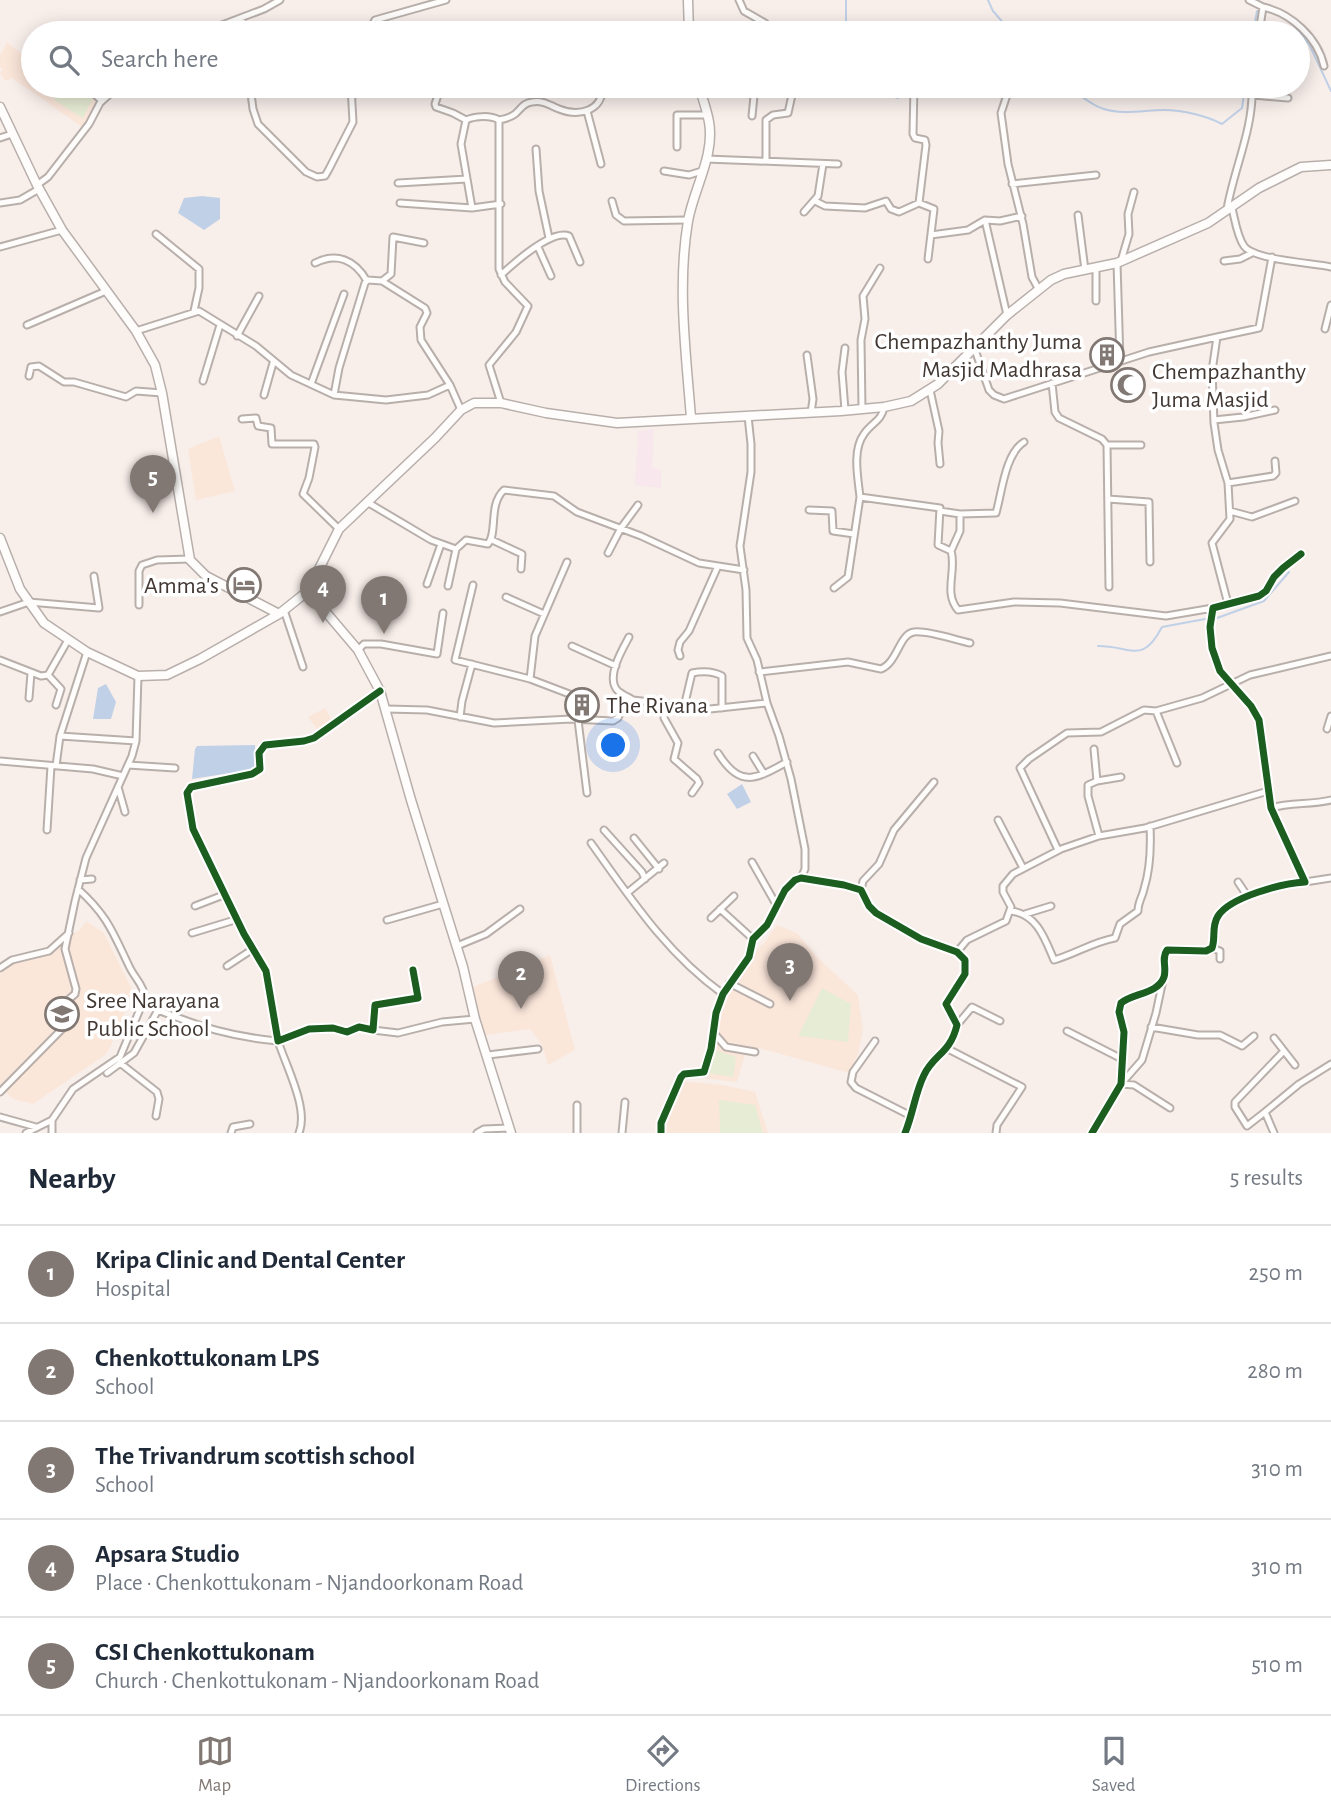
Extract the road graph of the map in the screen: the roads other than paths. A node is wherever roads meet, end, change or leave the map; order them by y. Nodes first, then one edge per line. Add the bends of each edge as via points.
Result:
1 (280, 0) edge
2 (446, 0) edge
3 (688, 0) edge
4 (739, 0) edge
5 (1249, 0) edge
6 (1262, 7) junction
7 (242, 18) junction
8 (234, 21) edge
9 (242, 21) edge
10 (374, 21) edge
11 (689, 21) edge
12 (762, 21) edge
13 (1260, 21) edge
14 (1293, 21) edge
15 (1310, 39) edge
16 (1324, 66) dead end
17 (99, 98) edge
18 (105, 98) edge
19 (252, 98) edge
20 (352, 98) edge
21 (437, 98) edge
22 (602, 98) edge
23 (702, 98) edge
24 (754, 98) edge
25 (792, 98) edge
26 (914, 98) edge
27 (1006, 98) edge
28 (1252, 98) edge
29 (102, 101) junction
30 (0, 108) edge
31 (587, 111) junction
32 (707, 116) junction
33 (752, 116) dead end
34 (466, 120) junction
35 (499, 120) junction
36 (12, 134) junction
37 (0, 138) edge
38 (677, 147) dead end
39 (536, 149) dead end
40 (706, 159) junction
41 (766, 161) junction
42 (601, 164) dead end
43 (823, 164) junction
44 (838, 164) dead end
45 (1331, 165) edge
46 (664, 171) dead end
47 (702, 171) junction
48 (1096, 176) dead end
49 (467, 179) junction
50 (398, 183) dead end
51 (1012, 184) junction
52 (38, 187) junction
53 (1134, 192) dead end
54 (612, 201) dead end
55 (815, 201) junction
56 (0, 203) edge
57 (400, 203) dead end
58 (919, 203) junction
59 (500, 204) junction
60 (472, 208) junction
61 (1229, 210) junction
62 (804, 212) dead end
63 (1078, 215) dead end
64 (1021, 216) junction
65 (688, 220) junction
66 (985, 220) junction
67 (62, 230) junction
68 (156, 234) dead end
69 (931, 235) junction
70 (549, 238) junction
71 (424, 243) dead end
72 (0, 247) edge
73 (537, 247) junction
74 (1252, 253) junction
75 (1272, 257) junction
76 (928, 258) dead end
77 (1224, 261) dead end
78 (580, 262) dead end
79 (1119, 262) junction
80 (315, 263) dead end
81 (1331, 267) edge
82 (880, 268) dead end
83 (1096, 268) junction
84 (1085, 270) junction
85 (501, 275) junction
86 (551, 276) dead end
87 (367, 281) junction
88 (382, 281) junction
89 (1039, 290) junction
90 (106, 291) junction
91 (344, 294) dead end
92 (259, 296) dead end
93 (1096, 301) dead end
94 (1331, 305) edge
95 (194, 311) junction
96 (1007, 316) junction
97 (27, 325) dead end
98 (219, 325) junction
99 (1325, 329) dead end
100 (136, 331) junction
101 (237, 336) junction
102 (1217, 337) junction
103 (974, 347) junction
104 (845, 348) dead end
105 (807, 355) dead end
106 (1120, 361) junction
107 (273, 362) junction
108 (29, 376) dead end
109 (202, 381) dead end
110 (1052, 383) junction
111 (311, 384) junction
112 (450, 385) junction
113 (930, 390) junction
114 (162, 393) junction
115 (264, 395) dead end
116 (334, 395) junction
117 (501, 403) junction
118 (884, 407) junction
119 (862, 409) junction
120 (461, 410) junction
121 (1275, 410) dead end
122 (845, 411) junction
123 (811, 413) junction
124 (748, 415) junction
125 (691, 418) junction
126 (242, 419) dead end
127 (1214, 420) junction
128 (1024, 442) dead end
129 (1141, 444) dead end
130 (1107, 445) junction
131 (1275, 461) dead end
132 (940, 464) dead end
133 (1228, 483) junction
134 (860, 497) junction
135 (1108, 499) junction
136 (1295, 500) dead end
137 (368, 502) junction
138 (638, 505) dead end
139 (809, 510) dead end
140 (940, 511) junction
141 (1230, 511) junction
142 (960, 514) junction
143 (621, 528) junction
144 (339, 529) junction
145 (854, 534) junction
146 (0, 538) edge
147 (492, 540) junction
148 (441, 544) junction
149 (456, 549) junction
150 (951, 551) junction
151 (608, 553) dead end
152 (1301, 554) dead end
153 (190, 559) junction
154 (567, 562) dead end
155 (1150, 562) dead end
156 (718, 566) junction
157 (521, 569) dead end
158 (744, 570) junction
159 (94, 576) dead end
160 (427, 584) dead end
161 (473, 585) dead end
162 (448, 586) dead end
163 (1109, 587) dead end
164 (834, 588) dead end
165 (308, 591) junction
166 (506, 597) dead end
167 (30, 602) junction
168 (1228, 604) junction
169 (139, 605) dead end
170 (1213, 608) junction
171 (0, 612) edge
172 (281, 612) junction
173 (443, 613) dead end
174 (544, 614) junction
175 (629, 637) dead end
176 (68, 640) junction
177 (970, 643) dead end
178 (572, 646) dead end
179 (358, 650) junction
180 (87, 652) junction
181 (680, 656) dead end
182 (1331, 656) edge
183 (0, 660) edge
184 (472, 664) junction
185 (615, 666) junction
186 (303, 667) dead end
187 (759, 672) junction
188 (31, 673) junction
189 (48, 675) junction
190 (138, 676) junction
191 (530, 679) junction
192 (1231, 684) junction
193 (380, 691) junction
194 (29, 698) dead end
195 (625, 698) junction
196 (767, 703) junction
197 (665, 704) junction
198 (56, 705) dead end
199 (684, 707) junction
200 (722, 708) junction
201 (386, 709) junction
202 (1156, 710) junction
203 (1331, 716) edge
204 (460, 717) junction
205 (574, 719) junction
206 (1327, 729) dead end
207 (60, 736) junction
208 (136, 741) junction
209 (1094, 749) dead end
210 (718, 753) dead end
211 (753, 757) dead end
212 (0, 761) edge
213 (787, 762) junction
214 (1177, 763) dead end
215 (128, 765) junction
216 (54, 766) junction
217 (175, 768) dead end
218 (764, 774) junction
219 (123, 776) junction
220 (1121, 777) dead end
221 (1097, 781) junction
222 (934, 782) dead end
223 (118, 787) junction
224 (1268, 791) junction
225 (587, 793) dead end
226 (692, 793) dead end
227 (1331, 800) edge
228 (1270, 808) junction
229 (125, 812) dead end
230 (998, 820) dead end
231 (1150, 826) junction
232 (47, 830) dead end
233 (604, 830) dead end
234 (1099, 836) junction
235 (634, 838) dead end
236 (591, 844) dead end
237 (1058, 850) junction
238 (752, 862) dead end
239 (664, 863) dead end
240 (1023, 868) junction
241 (659, 869) junction
242 (801, 878) junction
243 (1331, 878) edge
244 (92, 879) dead end
245 (645, 879) junction
246 (80, 880) junction
247 (1238, 882) dead end
248 (1305, 882) junction
249 (78, 890) junction
250 (861, 890) junction
251 (627, 893) junction
252 (226, 894) junction
253 (734, 896) dead end
254 (1248, 897) junction
255 (443, 904) junction
256 (195, 906) dead end
257 (777, 906) junction
258 (1051, 906) dead end
259 (520, 909) dead end
260 (720, 909) junction
261 (1011, 911) junction
262 (1025, 914) junction
263 (710, 918) dead end
264 (238, 919) junction
265 (387, 920) dead end
266 (69, 933) junction
267 (192, 933) dead end
268 (753, 939) junction
269 (457, 946) junction
270 (1212, 948) junction
271 (253, 949) junction
272 (957, 952) junction
273 (1220, 959) dead end
274 (227, 966) dead end
275 (0, 968) edge
276 (413, 970) dead end
277 (1163, 980) junction
278 (729, 983) junction
279 (723, 993) junction
280 (770, 1004) dead end
281 (475, 1019) junction
282 (1000, 1021) dead end
283 (957, 1026) junction
284 (1151, 1027) junction
285 (373, 1030) junction
286 (1067, 1031) dead end
287 (713, 1032) junction
288 (1254, 1036) dead end
289 (1274, 1038) dead end
290 (278, 1041) junction
291 (875, 1041) dead end
292 (538, 1049) dead end
293 (948, 1049) junction
294 (755, 1052) dead end
295 (1283, 1052) junction
296 (488, 1055) junction
297 (1122, 1059) junction
298 (120, 1063) junction
299 (1295, 1065) dead end
300 (1331, 1065) edge
301 (107, 1073) dead end
302 (1121, 1084) junction
303 (0, 1092) edge
304 (625, 1101) dead end
305 (577, 1105) dead end
306 (1170, 1108) dead end
307 (1265, 1112) junction
308 (156, 1116) dead end
309 (911, 1116) junction
310 (0, 1117) edge
311 (52, 1120) junction
312 (250, 1124) dead end
313 (1247, 1126) junction
314 (36, 1127) junction
315 (510, 1131) edge
316 (26, 1133) edge
317 (52, 1133) edge
318 (232, 1133) edge
319 (299, 1133) edge
320 (477, 1133) edge
321 (577, 1133) edge
322 (622, 1133) edge
323 (662, 1133) edge
324 (905, 1133) edge
325 (996, 1133) edge
326 (1093, 1133) edge
327 (1251, 1133) edge
328 (1274, 1133) edge

1 - 7 street
2 - 10 street
3 - 11 main road
4 - 12 street via 744,11
5 - 6 street
6 - 13 street
6 - 14 street
7 - 8 street
7 - 9 street
15 - 16 street via 1321,51
17 - 29 street
18 - 29 street
19 - 20 street via 258,124 306,172 317,177 325,176 353,122
21 - 34 street via 436,107
22 - 31 street
23 - 32 main road
24 - 33 street
25 - 41 street via 789,113 766,120
26 - 58 street via 913,134 926,145
27 - 51 street via 1001,113
28 - 61 street
29 - 52 street
30 - 36 main road
31 - 35 street via 571,112 531,102
31 - 42 street
32 - 38 street via 677,115
32 - 40 main road
34 - 35 street
34 - 49 street via 461,144
35 - 59 street
36 - 37 street
36 - 52 main road
39 - 70 street
40 - 41 street
40 - 47 main road
41 - 43 street
43 - 44 street
43 - 55 street
45 - 61 main road via 1301,167 1259,188
46 - 47 street via 689,175
47 - 65 main road
48 - 51 street
49 - 50 street
49 - 60 street
51 - 64 street
52 - 56 street via 20,200
52 - 67 main road
53 - 79 street via 1129,234
54 - 65 street via 616,215 624,221
55 - 58 street via 825,206 865,208 886,201 899,212
55 - 62 street
57 - 60 street
58 - 69 street via 934,209
59 - 60 street
59 - 85 street
61 - 74 street via 1242,244
61 - 79 main road
63 - 84 street
64 - 66 street
64 - 89 street via 1032,277
65 - 125 main road via 682,308
66 - 69 street via 968,230
66 - 96 street
67 - 72 street
67 - 90 main road
68 - 95 street via 199,269
69 - 76 street
70 - 73 street
70 - 78 street via 569,236
71 - 88 street via 393,237 391,275
73 - 85 street
73 - 86 street
74 - 75 street
74 - 77 street
75 - 81 street
75 - 102 street via 1259,328
79 - 83 main road
79 - 106 street
80 - 87 street via 341,257 352,262
82 - 119 street via 863,296
83 - 84 main road
83 - 93 street
84 - 89 main road via 1064,274
85 - 117 street via 528,306 516,332 489,365
87 - 88 street
87 - 116 street
88 - 112 street via 425,308 421,341
89 - 96 main road
90 - 97 street
90 - 100 main road
91 - 111 street
92 - 101 street
94 - 99 street
95 - 98 street
95 - 100 street
96 - 103 main road
98 - 101 street
98 - 109 street
100 - 114 main road via 155,365
101 - 107 street
102 - 106 street
102 - 127 street via 1212,371
103 - 110 street via 994,395 1004,399
103 - 113 main road
104 - 122 street
105 - 123 street
106 - 110 street
107 - 111 street
107 - 115 street
108 - 114 street via 32,368 39,366 64,382 126,397 136,391
110 - 130 street via 1059,418
111 - 116 street
112 - 116 street via 428,395 386,400
112 - 120 street
113 - 118 main road via 911,401
113 - 132 street
114 - 153 main road
117 - 120 main road via 474,403
117 - 125 main road via 617,423
118 - 119 main road
118 - 134 street via 882,417 861,437 858,448
119 - 122 main road
120 - 137 main road
121 - 127 street
122 - 123 main road
123 - 124 main road
124 - 125 main road
124 - 158 street via 751,472 740,546
126 - 144 street via 256,418 258,426 271,428 272,444 314,444 303,494
127 - 133 street via 1217,450
128 - 142 street via 1016,447 1002,481 996,513
129 - 130 street
130 - 135 street
131 - 133 street via 1273,476
133 - 141 street
134 - 140 street
134 - 145 street
135 - 155 street via 1149,502
135 - 163 street
136 - 141 street via 1252,517
137 - 144 main road
137 - 148 street
138 - 143 street
139 - 145 street via 832,511 833,531
140 - 142 street
140 - 150 street via 938,545
141 - 168 street via 1230,519 1212,543
142 - 150 street via 960,531
143 - 147 street via 576,512 554,496 509,489 497,500
143 - 151 street
143 - 156 street via 699,563
144 - 165 main road
145 - 164 street via 848,577
146 - 167 main road via 20,589
147 - 149 street via 488,544 466,540
147 - 157 street via 522,554
148 - 149 street
148 - 160 street
149 - 162 street
150 - 170 street via 950,594 958,610 1014,602 1060,603 1166,616
152 - 168 street via 1259,597
153 - 169 street via 142,565
153 - 172 main road via 206,576
154 - 174 street
156 - 158 street
156 - 181 street via 680,642
158 - 187 street via 747,638
159 - 167 street via 99,608
161 - 184 street via 454,660
165 - 172 main road
165 - 179 main road
166 - 174 street
167 - 171 street
167 - 176 main road via 44,623
168 - 170 street
170 - 192 street via 1212,648 1220,671
172 - 186 street
172 - 190 main road via 167,675
173 - 179 street via 437,654 381,644 364,644
174 - 191 street via 535,636
175 - 185 street
176 - 180 main road
176 - 189 street
177 - 187 street via 916,631 906,636 891,662 881,669 848,662
178 - 185 street
179 - 193 main road
180 - 190 main road
180 - 207 street
182 - 192 street via 1264,671
183 - 188 street
184 - 191 street
184 - 204 street
185 - 195 street via 615,686
187 - 196 street
188 - 189 street
188 - 194 street
189 - 198 street via 61,689
190 - 208 street
191 - 205 street via 572,695
192 - 202 street via 1202,698
192 - 224 street via 1259,720
193 - 201 main road
193 - 252 street via 314,738 265,744 259,753 260,769 251,774 191,787 187,793 193,829
195 - 197 street
195 - 205 street via 613,721
196 - 200 street
196 - 213 street
197 - 199 street
197 - 226 street via 664,719 678,743 673,757 699,783
199 - 200 street
199 - 200 street via 692,673 701,672 722,676
201 - 204 street
201 - 255 main road
202 - 214 street
202 - 237 street via 1144,710 1101,732 1067,733 1020,768
203 - 206 street
204 - 205 street via 494,723
205 - 225 street
207 - 208 street
207 - 216 street
208 - 215 street
209 - 221 street
210 - 218 street via 741,777 753,779
211 - 218 street
212 - 216 street
213 - 218 street
213 - 242 street via 805,849
215 - 217 street
215 - 219 street
216 - 219 street
216 - 232 street
219 - 223 street
220 - 221 street
221 - 234 street via 1088,785 1087,791
222 - 250 street via 894,830
223 - 229 street
223 - 246 street
224 - 228 street
224 - 231 street
227 - 228 street
228 - 248 street
230 - 240 street
231 - 234 street
231 - 262 street via 1138,911 1119,924 1115,938 1055,960 1038,927
233 - 245 street
234 - 237 street
235 - 241 street
236 - 251 street
237 - 240 street
238 - 257 street
239 - 241 street
240 - 261 street via 1003,886
241 - 245 street
242 - 250 street
242 - 257 street via 785,890
243 - 248 street
244 - 246 street
245 - 251 street
246 - 249 street
247 - 254 street
248 - 254 street
249 - 266 street
249 - 311 street via 115,933 145,997 120,1057 73,1089
250 - 272 street via 876,913 921,939
251 - 279 street via 684,963
252 - 256 street
252 - 264 street
253 - 260 street
254 - 270 street via 1219,915
255 - 265 street
255 - 269 main road
257 - 268 street
258 - 262 street
259 - 269 street via 486,934
260 - 263 street
260 - 268 street
261 - 262 street
261 - 272 street via 1006,921 967,940
264 - 267 street
264 - 271 street
266 - 275 street via 49,951 12,960
266 - 303 street via 65,949 76,989 68,1000 68,1019
268 - 278 street via 749,957
269 - 281 main road
270 - 273 street via 1220,951
270 - 277 street via 1167,950
271 - 274 street
271 - 290 street via 266,971
272 - 283 street via 965,960 965,974 946,1004
276 - 285 street via 418,998 375,1005
277 - 284 street
277 - 297 street via 1121,1003
278 - 279 street
278 - 280 street
279 - 287 street
281 - 285 street via 398,1033
281 - 296 main road
282 - 283 street via 972,1007
283 - 293 street
284 - 288 street via 1220,1035 1242,1046
284 - 302 street via 1142,1060
285 - 290 street via 309,1029
286 - 297 street
287 - 294 street via 726,1047
287 - 323 street via 704,1072 681,1077 661,1123
289 - 295 street
290 - 298 street via 240,1038 158,1010 134,1053
290 - 319 street via 301,1112
291 - 309 street via 851,1082
292 - 296 street
293 - 309 street via 925,1073
293 - 325 street via 1022,1087
295 - 299 street
295 - 313 street via 1234,1102
296 - 315 main road
297 - 302 street
298 - 301 street
298 - 308 street via 157,1092
300 - 307 street
302 - 306 street via 1134,1085
302 - 326 street
304 - 322 street
305 - 321 street
307 - 313 street
307 - 328 street
309 - 324 street
310 - 314 street
311 - 314 street
311 - 317 street
312 - 318 street via 233,1128
313 - 327 street
314 - 316 street
315 - 320 street via 484,1129

